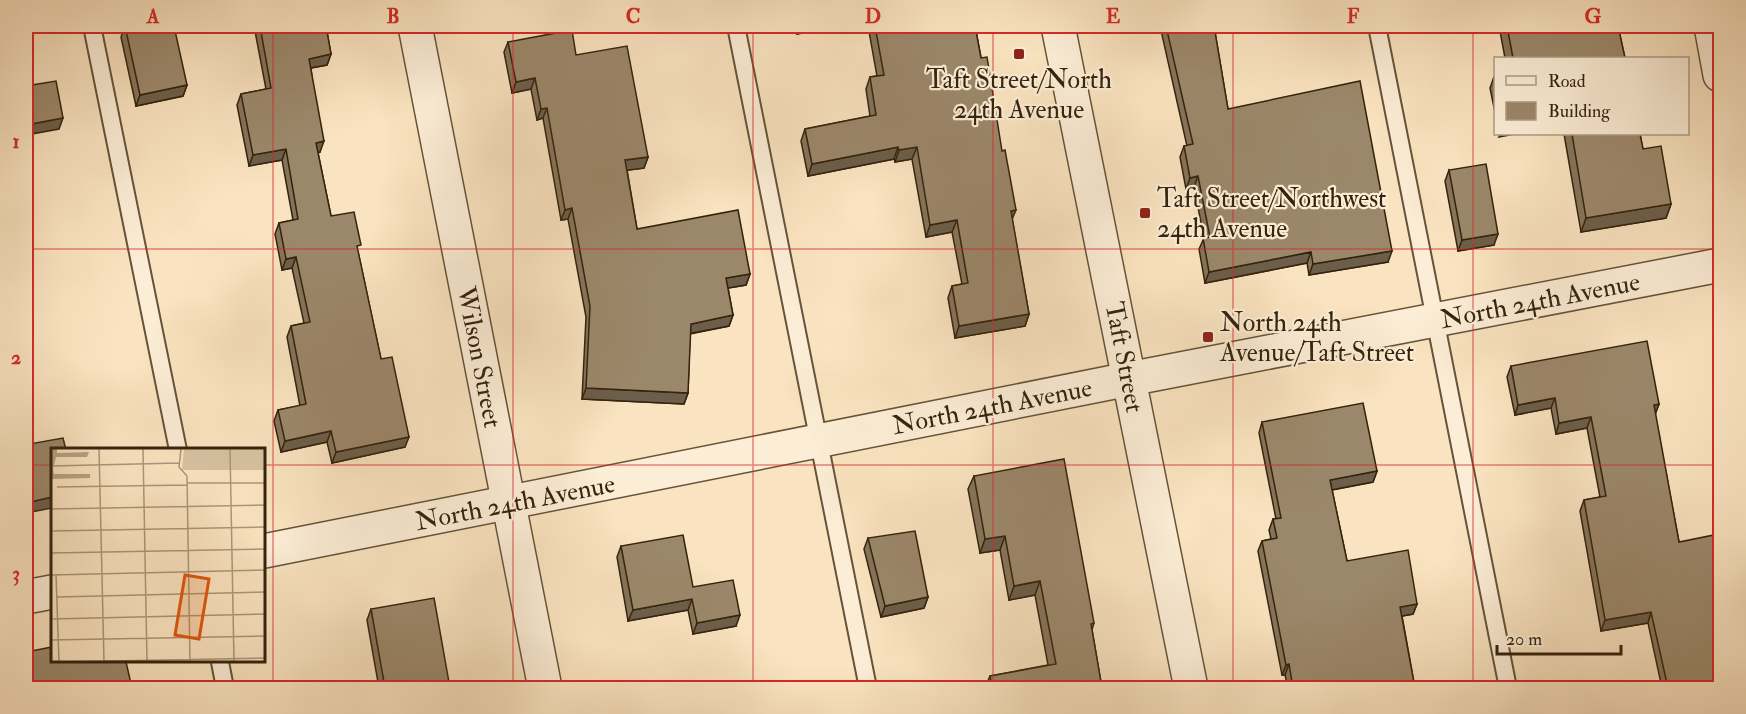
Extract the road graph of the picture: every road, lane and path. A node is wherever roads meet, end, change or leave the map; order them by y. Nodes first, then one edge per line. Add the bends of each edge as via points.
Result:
1 (92, 26) edge
2 (416, 26) edge
3 (736, 26) edge
4 (1058, 26) edge
5 (1377, 26) edge
6 (1711, 26) edge
7 (1720, 75) edge
8 (1720, 265) edge
9 (1436, 320) junction
10 (1129, 379) junction
11 (819, 441) junction
12 (178, 448) edge
13 (509, 504) junction
14 (266, 551) edge
15 (51, 592) edge
16 (26, 597) edge
17 (220, 663) edge
18 (225, 688) edge
19 (545, 688) edge
20 (868, 688) edge
21 (1191, 688) edge
22 (1508, 688) edge

1 - 12 lane
2 - 13 street, Wilson Street
3 - 11 lane
4 - 10 street, Taft Street
5 - 9 lane
6 - 7 street
8 - 9 street, North 24th Avenue
9 - 10 street, North 24th Avenue
9 - 22 lane
10 - 11 street, North 24th Avenue
10 - 21 street, Taft Street
11 - 13 street, North 24th Avenue
11 - 20 lane
13 - 14 street, North 24th Avenue
13 - 19 street, Wilson Street
15 - 16 street
17 - 18 lane

